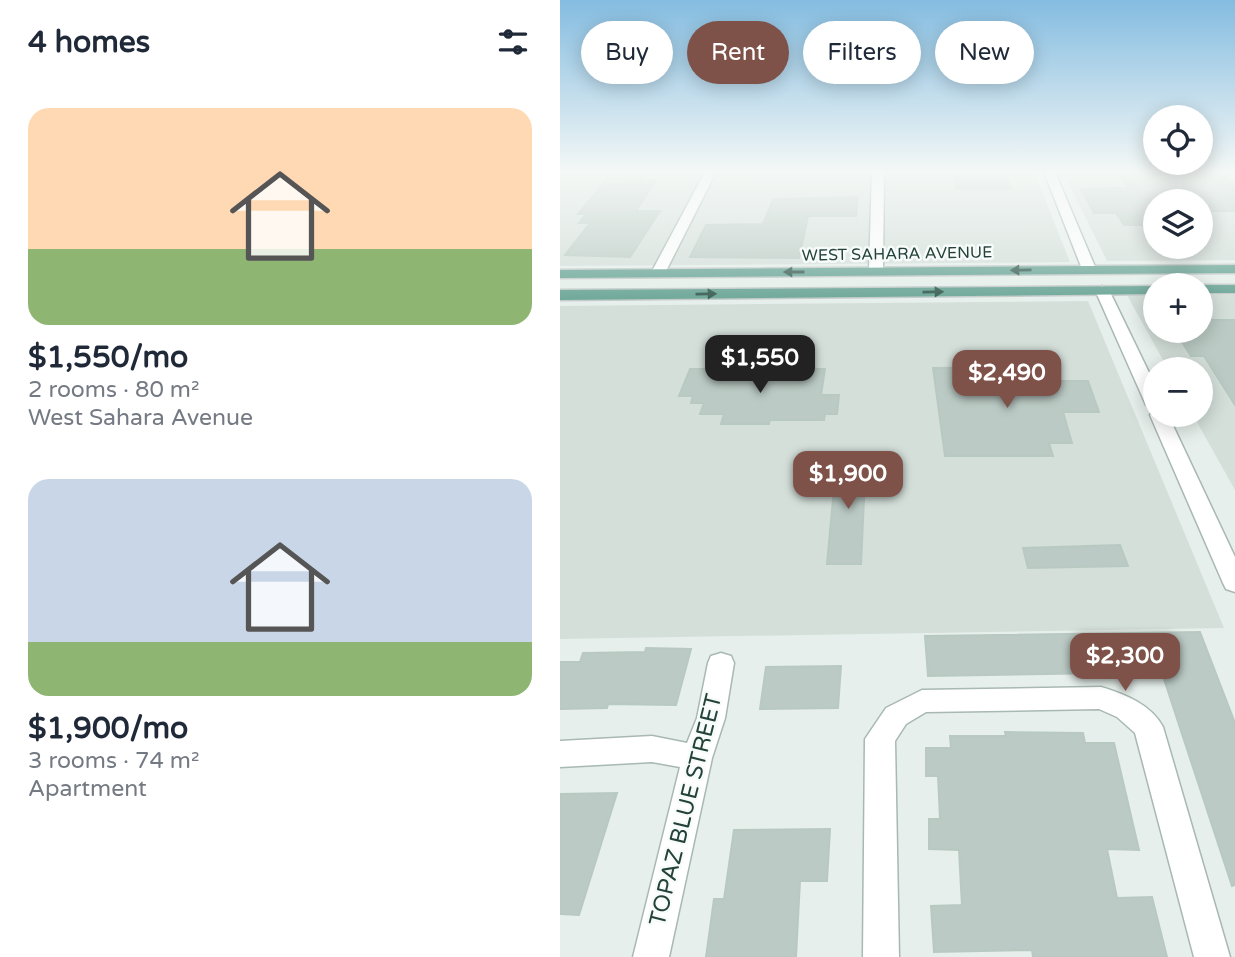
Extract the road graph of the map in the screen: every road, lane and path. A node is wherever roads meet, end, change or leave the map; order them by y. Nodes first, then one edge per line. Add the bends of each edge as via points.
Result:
1 (687, 217) edge
2 (877, 217) edge
3 (1067, 217) edge
4 (1089, 269) junction
5 (1194, 269) junction
6 (1235, 269) edge
7 (876, 271) junction
8 (658, 273) junction
9 (720, 273) junction
10 (560, 274) edge
11 (1213, 289) edge
12 (1235, 289) edge
13 (1102, 290) junction
14 (1143, 290) edge
15 (975, 291) junction
16 (638, 294) junction
17 (563, 295) edge
18 (1143, 379) edge
19 (1165, 427) edge
20 (1235, 583) edge
21 (721, 663) dead end
22 (560, 754) edge
23 (697, 758) junction
24 (651, 957) edge
25 (881, 957) edge
26 (1213, 957) edge

1 - 8 street
2 - 7 street
3 - 4 street
4 - 5 main road, WEST SAHARA AVENUE
4 -> 7 main road, WEST SAHARA AVENUE
4 - 15 main road via 1071,282
5 - 6 main road, WEST SAHARA AVENUE
5 - 13 main road via 1157,277 1115,278
7 -> 9 main road, WEST SAHARA AVENUE
8 - 9 main road, WEST SAHARA AVENUE
8 - 10 main road, WEST SAHARA AVENUE
8 - 17 main road via 636,282
9 - 16 main road
11 - 12 main road
13 - 14 main road, WEST SAHARA AVENUE
13 - 15 main road, WEST SAHARA AVENUE
13 - 18 street
16 -> 15 main road, WEST SAHARA AVENUE
16 - 17 main road, WEST SAHARA AVENUE
19 - 20 street
21 - 23 street, TOPAZ BLUE STREET via 711,718
22 - 23 street via 652,749
23 - 24 street, TOPAZ BLUE STREET
25 - 26 street via 880,739 896,716 922,701 1101,698 1127,709 1148,727

